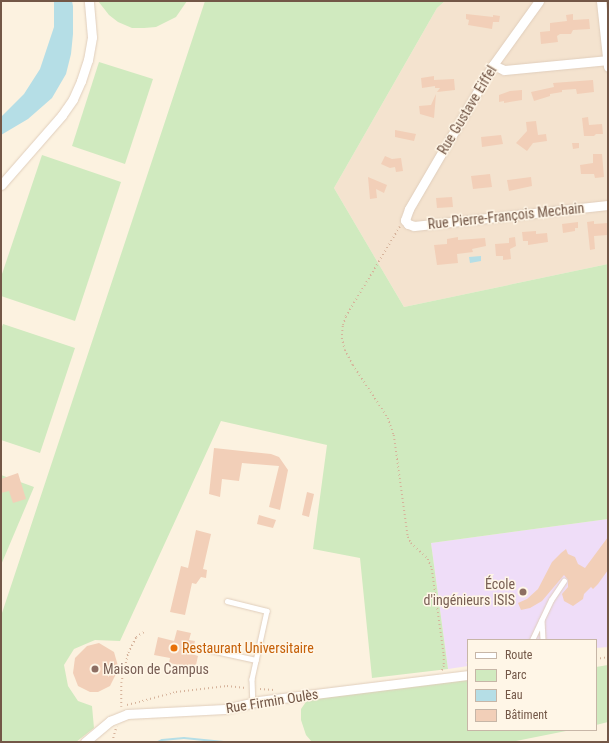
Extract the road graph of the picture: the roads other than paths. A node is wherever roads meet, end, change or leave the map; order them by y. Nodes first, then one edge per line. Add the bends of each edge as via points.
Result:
1 (89, 1) edge
2 (538, 1) edge
3 (601, 1) edge
4 (608, 64) edge
5 (493, 65) junction
6 (1, 185) edge
7 (608, 205) edge
8 (405, 222) joint
9 (564, 581) dead end
10 (227, 601) dead end
11 (542, 620) junction
12 (532, 639) edge
13 (543, 639) edge
14 (206, 649) dead end
15 (256, 660) junction
16 (467, 675) edge
17 (252, 702) junction
18 (85, 742) edge

1 - 6 street via 92,37 81,81 62,115
2 - 5 street, Rue Gustave Eiffel
3 - 4 street
4 - 5 street via 504,70
5 - 8 street, Rue Gustave Eiffel via 409,209
7 - 8 street, Rue Pierre-François Mechain via 414,226
9 - 11 lane
10 - 15 lane via 268,611
11 - 12 lane
11 - 13 lane
14 - 15 lane
15 - 17 lane via 252,679
16 - 17 street, Rue Firmin Oulès
17 - 18 street, Rue Firmin Oulès via 225,709 121,716 104,725

